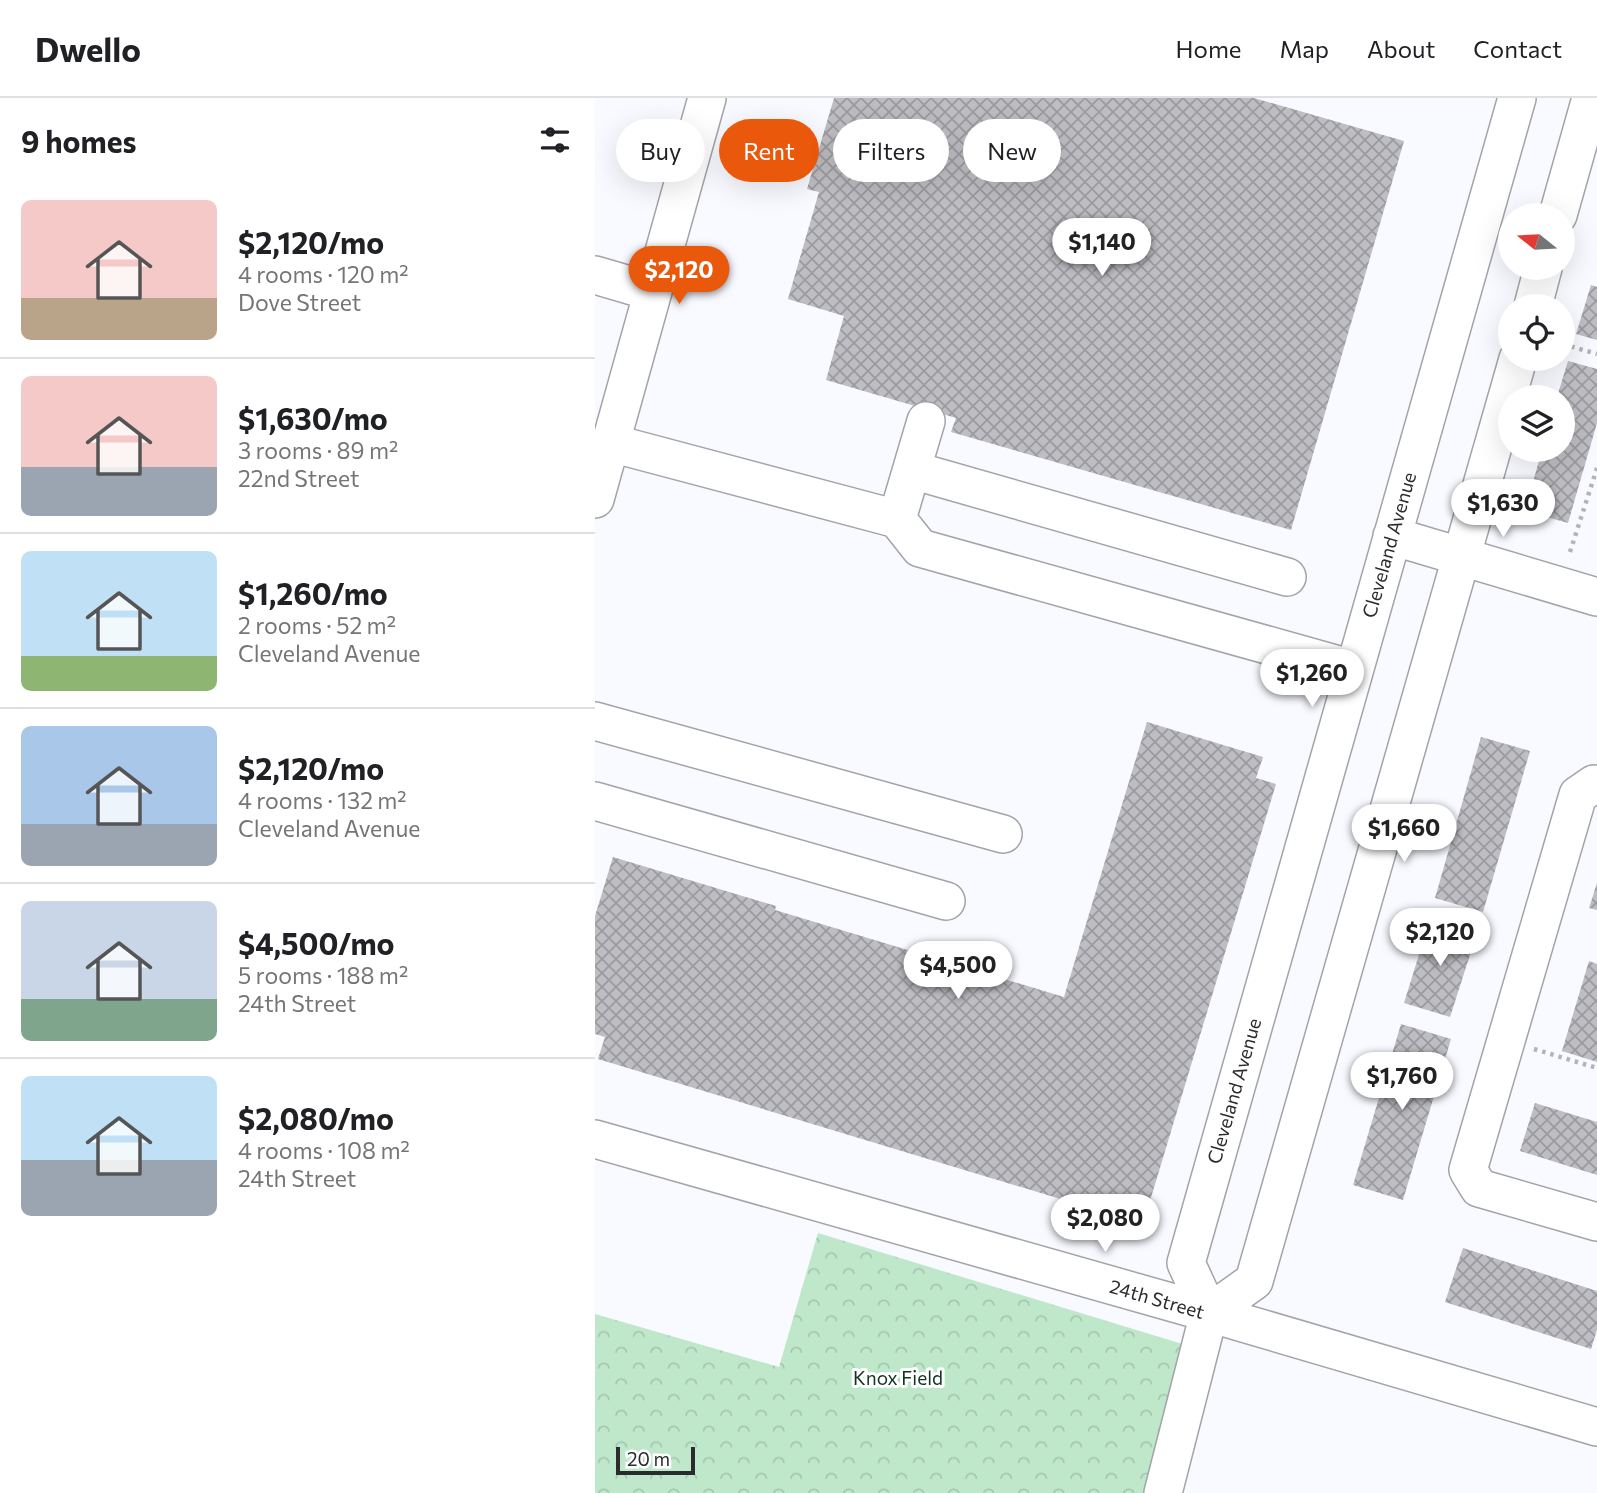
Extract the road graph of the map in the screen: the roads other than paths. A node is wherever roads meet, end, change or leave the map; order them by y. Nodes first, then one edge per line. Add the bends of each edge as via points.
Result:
1 (706, 98) edge
2 (1517, 98) edge
3 (1591, 98) edge
4 (1561, 203) edge
5 (595, 275) edge
6 (653, 292) junction
7 (1515, 371) edge
8 (926, 421) dead end
9 (611, 443) junction
10 (912, 470) junction
11 (595, 499) edge
12 (897, 519) junction
13 (1392, 536) junction
14 (1462, 557) junction
15 (1287, 577) dead end
16 (1597, 597) edge
17 (1353, 669) junction
18 (595, 721) edge
19 (1597, 785) edge
20 (595, 801) edge
21 (1003, 834) dead end
22 (946, 901) dead end
23 (595, 1139) edge
24 (1597, 1222) edge
25 (1209, 1313) junction
26 (1597, 1427) edge
27 (1163, 1493) edge

1 - 6 street
2 - 13 street, Cleveland Avenue
3 - 4 street
5 - 6 street
6 - 9 street
7 - 14 street
8 - 10 street
9 - 11 street
9 - 12 street
10 - 12 street
10 - 15 street
12 - 17 street via 921,548
13 - 14 street
13 - 17 street, Cleveland Avenue
14 - 16 street
14 - 25 street via 1255,1281
17 - 25 street, Cleveland Avenue via 1186,1263
18 - 21 street
19 - 24 street via 1578,795 1468,1170 1479,1188
20 - 22 street
23 - 25 street, 24th Street
25 - 26 street, 24th Street
25 - 27 street

